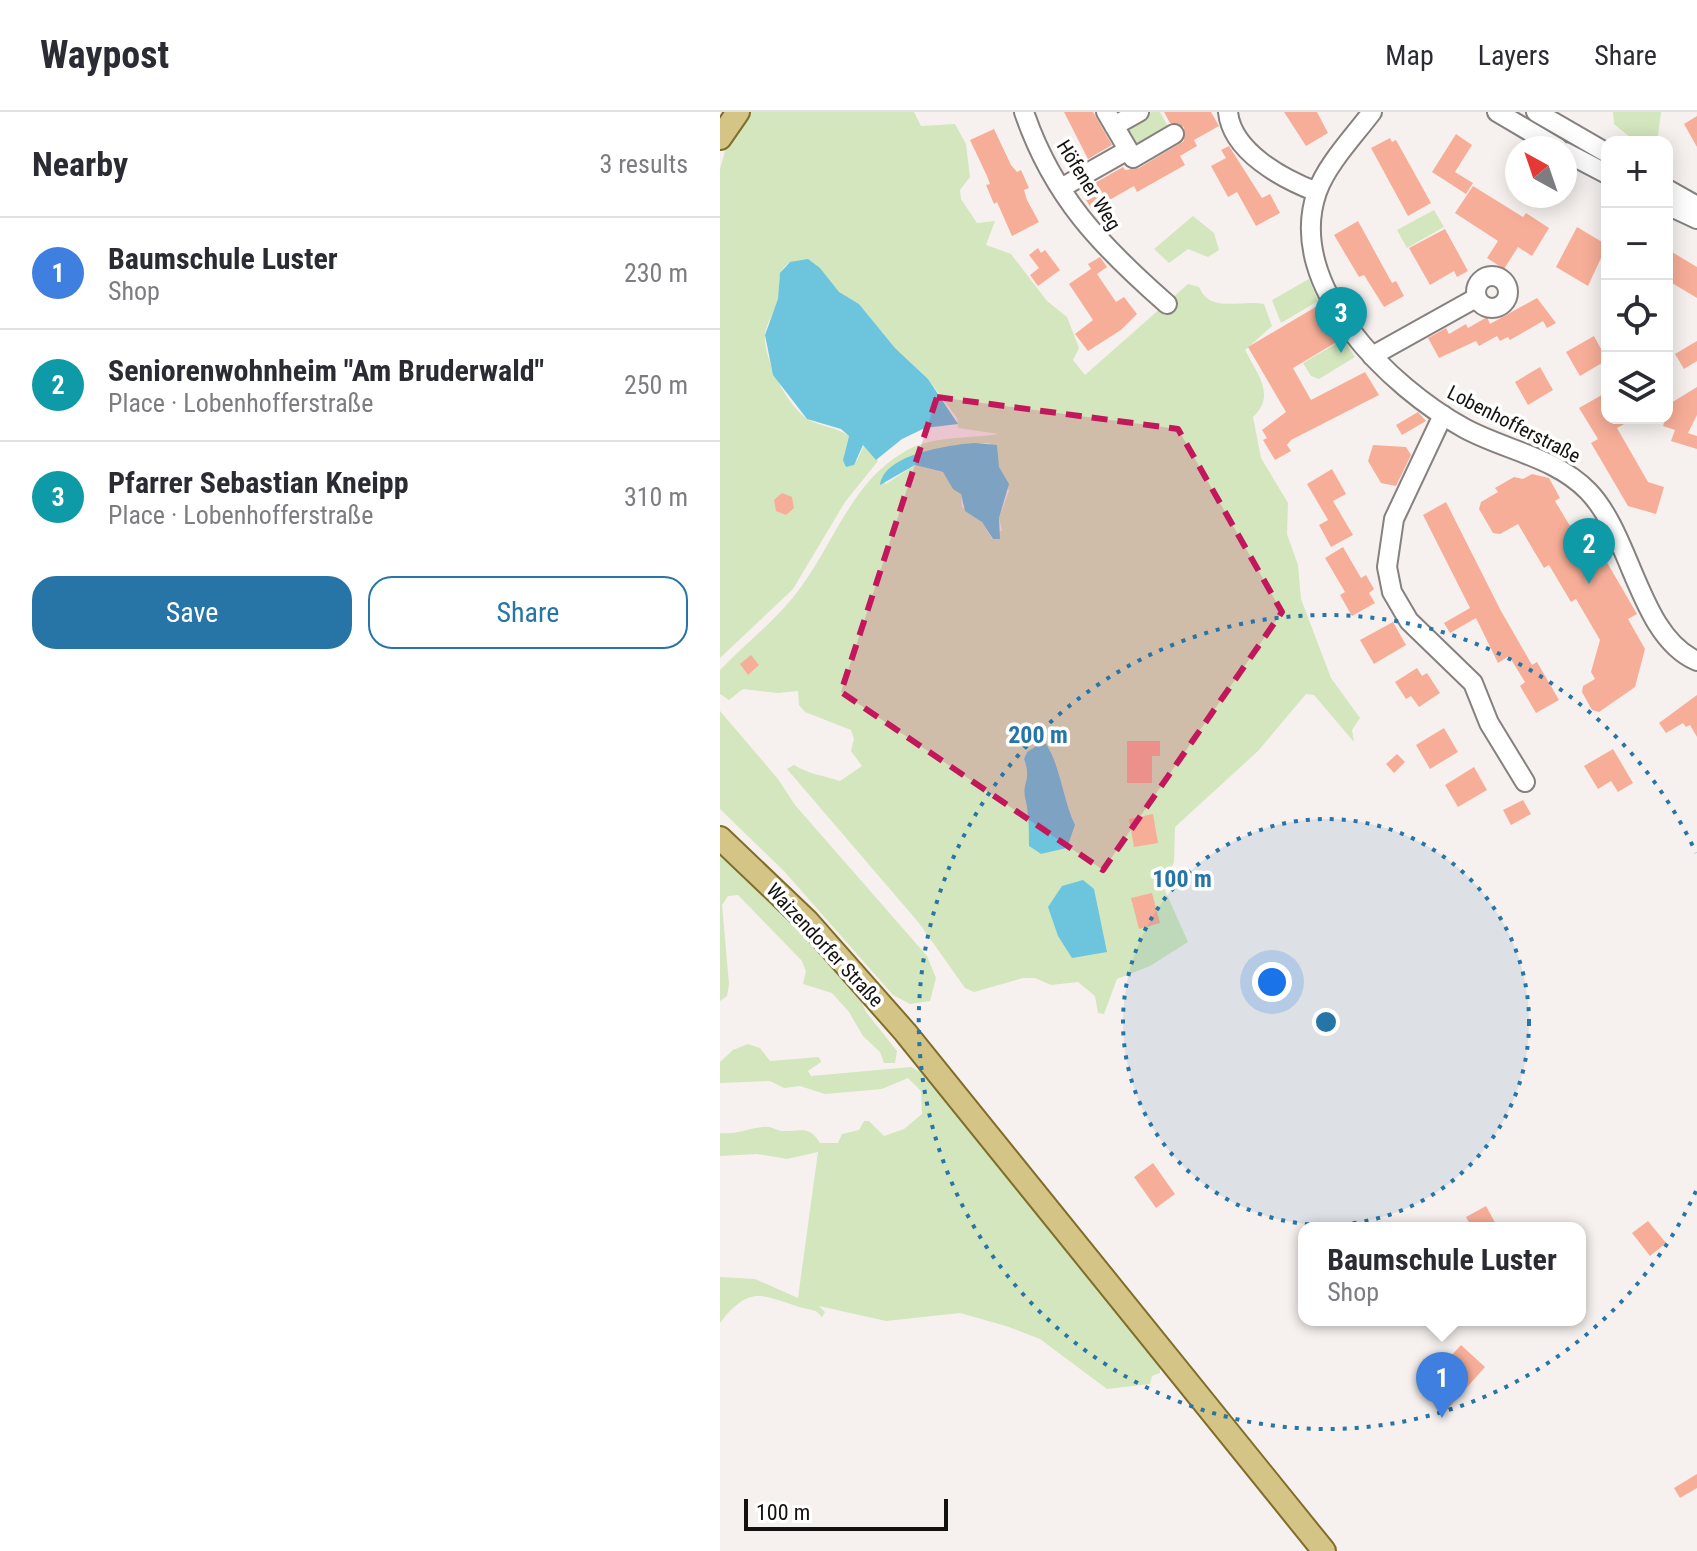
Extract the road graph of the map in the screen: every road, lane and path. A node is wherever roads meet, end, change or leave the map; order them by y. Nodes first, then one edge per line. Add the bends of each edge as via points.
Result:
1 (738, 112) edge
2 (1024, 112) edge
3 (1139, 112) edge
4 (1228, 112) edge
5 (1372, 112) edge
6 (1497, 112) edge
7 (1536, 112) edge
8 (1110, 119) edge
9 (1174, 134) dead end
10 (1538, 136) edge
11 (720, 138) edge
12 (1128, 150) junction
13 (1601, 150) edge
14 (1577, 158) edge
15 (1601, 171) edge
16 (1061, 188) junction
17 (1317, 192) junction
18 (1673, 192) edge
19 (1697, 206) edge
20 (1673, 208) edge
21 (1697, 219) edge
22 (1476, 298) dead end
23 (1167, 304) dead end
24 (1372, 356) junction
25 (1443, 415) junction
26 (1697, 661) edge
27 (1525, 782) dead end
28 (723, 842) edge
29 (1324, 1551) edge

1 - 11 main road
2 - 16 street, Höfener Weg
3 - 8 street
4 - 17 street via 1230,126 1254,156
5 - 17 street, Lobenhofferstraße
6 - 10 street
7 - 13 street
8 - 12 street
9 - 12 street via 1133,158
12 - 16 street
14 - 15 street
16 - 23 street, Höfener Weg via 1095,239
17 - 24 street, Lobenhofferstraße via 1312,225 1318,264 1333,302
18 - 19 street
20 - 21 street
22 - 24 street
24 - 25 street, Lobenhofferstraße
25 - 26 street, Lobenhofferstraße via 1552,465 1586,489 1606,516 1663,633 1677,651
25 - 27 street via 1394,519 1387,567 1392,592 1409,621 1473,683 1489,723
28 - 29 main road, Waizendorfer Straße via 808,922 917,1047

